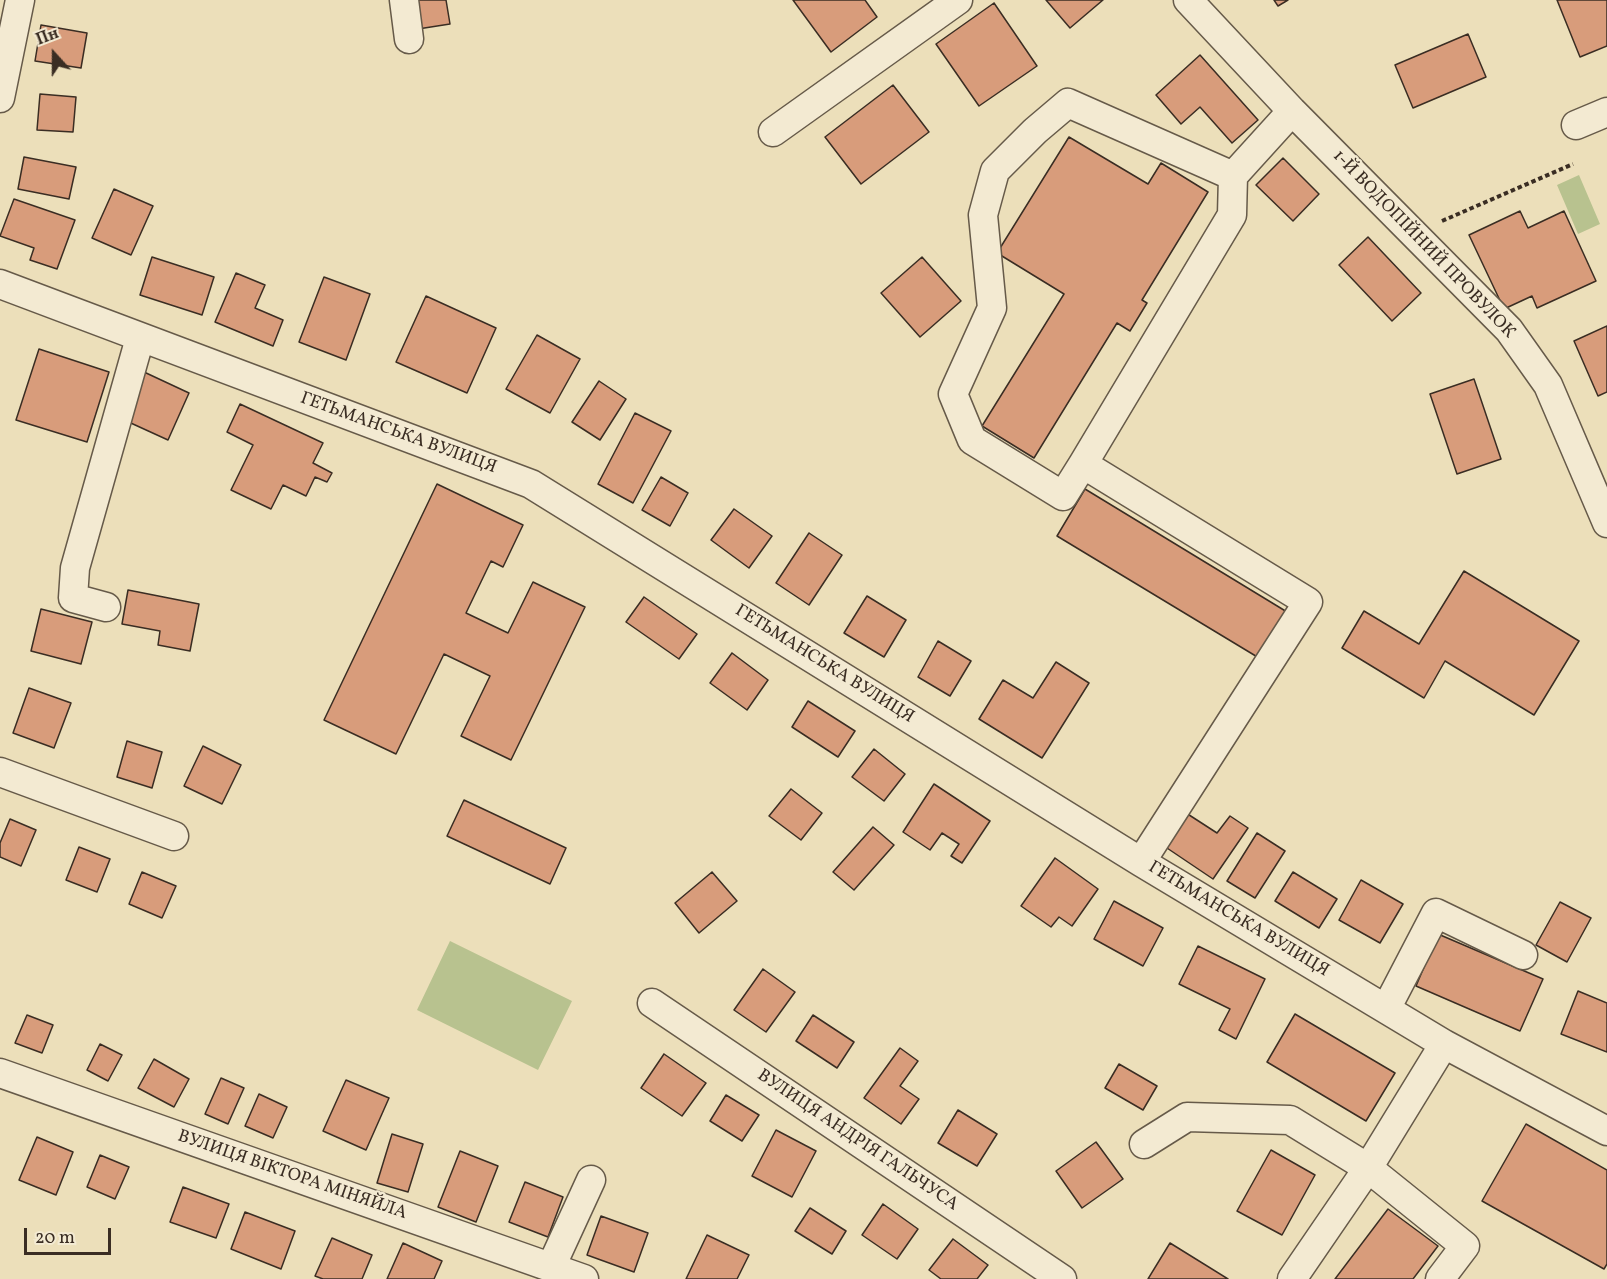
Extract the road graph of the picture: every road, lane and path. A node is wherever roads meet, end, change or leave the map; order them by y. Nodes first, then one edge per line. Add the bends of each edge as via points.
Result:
1 (20, 0) edge
2 (404, 0) edge
3 (958, 0) edge
4 (1188, 0) edge
5 (409, 39) dead end
6 (0, 98) edge
7 (1292, 111) junction
8 (1607, 112) edge
9 (1576, 125) dead end
10 (773, 132) dead end
11 (1573, 164) dead end
12 (1233, 176) junction
13 (1413, 233) junction
14 (0, 284) edge
15 (140, 338) junction
16 (1083, 464) junction
17 (1607, 523) edge
18 (106, 608) dead end
19 (0, 772) edge
20 (174, 836) dead end
21 (1141, 862) junction
22 (1523, 955) dead end
23 (652, 1003) dead end
24 (1386, 1009) junction
25 (1444, 1044) junction
26 (0, 1073) edge
27 (1607, 1131) edge
28 (1144, 1144) dead end
29 (1368, 1168) junction
30 (591, 1180) dead end
31 (551, 1267) junction
32 (584, 1279) edge
33 (1062, 1279) edge
34 (1292, 1279) edge
35 (1440, 1279) edge

1 - 6 street
2 - 5 street
3 - 10 street
4 - 7 street, 1-Й ВОДОПІЙНИЙ ПРОВУЛОК
7 - 12 street
7 - 13 street, 1-Й ВОДОПІЙНИЙ ПРОВУЛОК
8 - 9 street
11 - 13 path
12 - 16 street via 1232,215
12 - 16 street via 1068,103 995,171 983,215 992,308 953,393 972,440 1063,496
13 - 17 street, 1-Й ВОДОПІЙНИЙ ПРОВУЛОК via 1509,330 1548,385
14 - 15 street, ГЕТЬМАНСЬКА ВУЛИЦЯ
15 - 18 street via 75,568 73,598
15 - 21 street, ГЕТЬМАНСЬКА ВУЛИЦЯ via 531,484
16 - 21 street via 1308,602
19 - 20 street
21 - 24 street, ГЕТЬМАНСЬКА ВУЛИЦЯ
22 - 24 street via 1436,913
23 - 33 street, ВУЛИЦЯ АНДРІЯ ГАЛЬЧУСА
24 - 25 street, ГЕТЬМАНСЬКА ВУЛИЦЯ
25 - 27 street, ГЕТЬМАНСЬКА ВУЛИЦЯ
25 - 29 street
26 - 31 street, ВУЛИЦЯ ВІКТОРА МІНЯЙЛА
28 - 29 street via 1187,1117 1290,1120
29 - 34 street
29 - 35 street via 1465,1246
30 - 31 street
31 - 32 street, ВУЛИЦЯ ВІКТОРА МІНЯЙЛА

